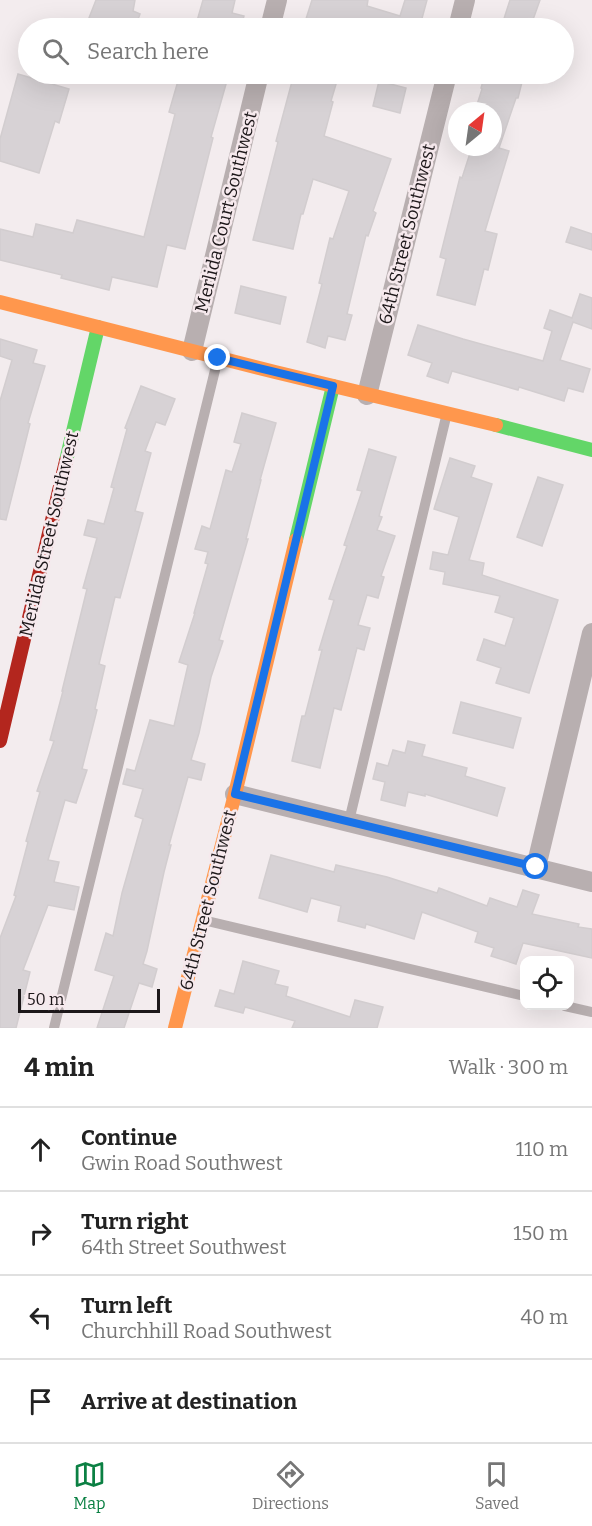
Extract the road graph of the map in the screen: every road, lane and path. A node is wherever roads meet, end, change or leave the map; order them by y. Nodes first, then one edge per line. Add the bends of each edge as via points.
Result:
1 (277, 0) edge
2 (465, 0) edge
3 (272, 18) edge
4 (460, 18) edge
5 (257, 84) edge
6 (444, 84) edge
7 (0, 303) edge
8 (98, 327) junction
9 (192, 351) junction
10 (218, 358) junction
11 (333, 386) junction
12 (367, 394) junction
13 (447, 413) junction
14 (592, 450) edge
15 (592, 633) edge
16 (0, 741) edge
17 (235, 794) junction
18 (349, 821) junction
19 (536, 867) junction
20 (592, 882) edge
21 (203, 920) junction
22 (520, 995) edge
23 (574, 1007) edge
24 (592, 1012) edge
25 (54, 1028) edge
26 (175, 1028) edge

1 - 3 street
2 - 4 street
5 - 9 street, Merlida Court Southwest
6 - 12 street, 64th Street Southwest
7 - 8 street
8 - 9 street
8 - 16 street, Merlida Street Southwest
9 - 10 street
10 - 11 street
10 - 25 lane
11 - 12 street
11 - 17 street, 64th Street Southwest
12 - 13 street
13 - 14 street
13 - 18 lane
15 - 19 street
17 - 18 street
17 - 21 street, 64th Street Southwest
18 - 19 street
19 - 20 street
21 - 22 lane
21 - 26 street, 64th Street Southwest
23 - 24 lane

